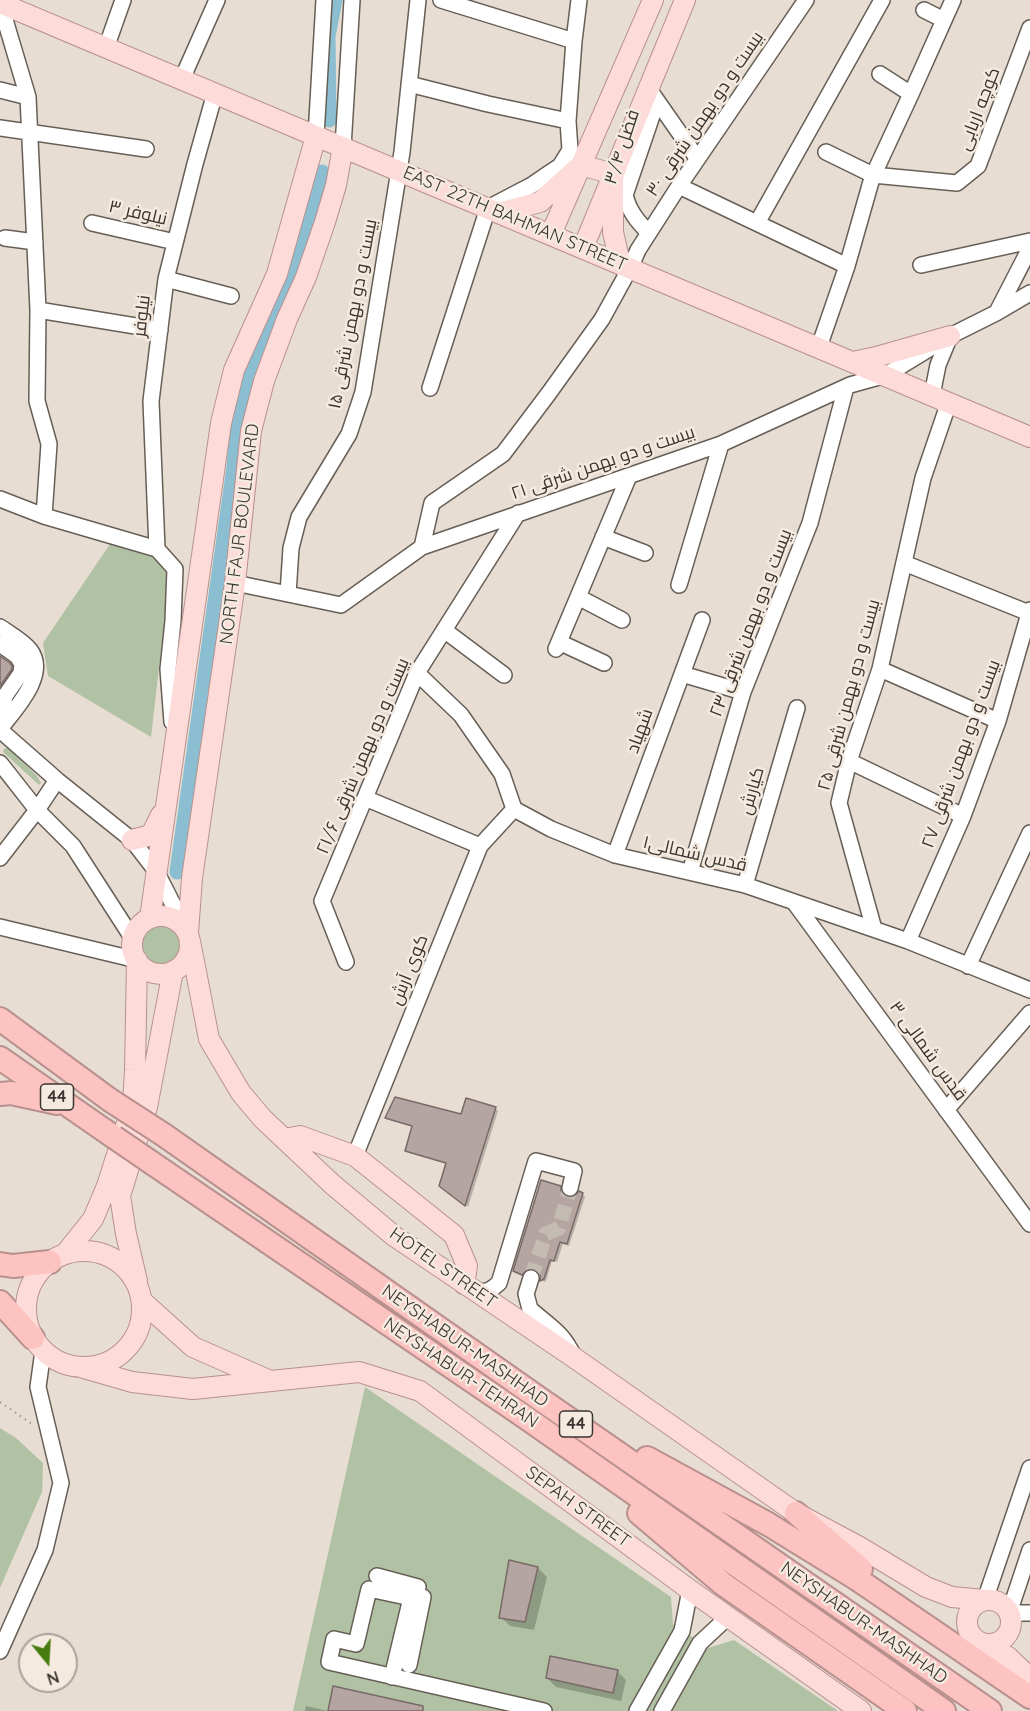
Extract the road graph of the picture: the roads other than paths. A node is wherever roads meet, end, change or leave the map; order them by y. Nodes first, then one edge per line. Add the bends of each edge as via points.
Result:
1 (123, 0) edge
2 (217, 0) edge
3 (324, 0) edge
4 (352, 0) edge
5 (418, 0) edge
6 (441, 0) edge
7 (579, 0) edge
8 (653, 0) edge
9 (685, 0) edge
10 (806, 0) edge
11 (882, 0) edge
12 (953, 0) edge
13 (0, 2) edge
14 (924, 10) dead end
15 (944, 20) junction
16 (1030, 28) edge
17 (574, 41) junction
18 (106, 48) junction
19 (880, 74) dead end
20 (182, 79) junction
21 (410, 84) junction
22 (0, 90) edge
23 (215, 93) junction
24 (652, 94) junction
25 (911, 94) junction
26 (28, 97) junction
27 (568, 121) junction
28 (0, 128) edge
29 (30, 133) junction
30 (316, 136) junction
31 (343, 147) junction
32 (146, 149) dead end
33 (826, 152) dead end
34 (697, 158) junction
35 (581, 165) junction
36 (399, 170) junction
37 (613, 174) junction
38 (873, 175) junction
39 (679, 186) junction
40 (494, 210) junction
41 (92, 223) dead end
42 (757, 223) junction
43 (649, 233) junction
44 (551, 234) junction
45 (5, 238) dead end
46 (1030, 241) edge
47 (35, 242) junction
48 (175, 242) junction
49 (583, 248) junction
50 (1030, 248) edge
51 (629, 260) junction
52 (921, 265) dead end
53 (847, 266) junction
54 (166, 279) junction
55 (1030, 293) edge
56 (231, 296) dead end
57 (38, 310) junction
58 (996, 314) junction
59 (160, 330) junction
60 (950, 336) junction
61 (819, 347) junction
62 (853, 362) junction
63 (886, 375) junction
64 (846, 387) junction
65 (430, 388) dead end
66 (941, 399) junction
67 (1030, 436) edge
68 (721, 444) junction
69 (629, 476) junction
70 (0, 499) edge
71 (518, 513) junction
72 (45, 516) junction
73 (603, 537) junction
74 (422, 547) junction
75 (157, 549) junction
76 (645, 553) dead end
77 (904, 563) junction
78 (235, 583) junction
79 (679, 585) dead end
80 (288, 594) junction
81 (578, 597) junction
82 (1030, 612) edge
83 (622, 620) dead end
84 (702, 620) dead end
85 (0, 627) edge
86 (444, 630) junction
87 (0, 644) edge
88 (604, 663) dead end
89 (880, 669) junction
90 (417, 673) junction
91 (682, 674) junction
92 (504, 675) dead end
93 (743, 692) junction
94 (796, 708) dead end
95 (998, 721) junction
96 (0, 729) edge
97 (174, 745) junction
98 (849, 761) junction
99 (0, 763) edge
100 (57, 780) junction
101 (365, 798) junction
102 (166, 805) junction
103 (514, 809) junction
104 (37, 810) junction
105 (963, 816) junction
106 (1030, 833) edge
107 (132, 840) junction
108 (480, 846) junction
109 (615, 855) junction
110 (0, 858) edge
111 (156, 871) junction
112 (690, 872) junction
113 (745, 885) junction
114 (794, 902) junction
115 (150, 918) junction
116 (0, 927) edge
117 (874, 928) junction
118 (187, 934) junction
119 (133, 939) junction
120 (909, 941) junction
121 (137, 960) junction
122 (346, 962) dead end
123 (968, 966) junction
124 (173, 971) junction
125 (1030, 990) edge
126 (1030, 1013) edge
127 (3, 1019) edge
128 (0, 1058) edge
129 (0, 1094) edge
130 (69, 1106) junction
131 (946, 1110) junction
132 (285, 1139) junction
133 (356, 1156) junction
134 (570, 1188) tunnel mouth
135 (1030, 1224) edge
136 (57, 1258) junction
137 (0, 1264) edge
138 (531, 1278) tunnel mouth
139 (471, 1288) junction
140 (141, 1294) junction
141 (0, 1302) edge
142 (38, 1344) junction
143 (576, 1359) junction
144 (80, 1367) junction
145 (271, 1381) junction
146 (540, 1399) junction
147 (525, 1417) junction
148 (1030, 1468) edge
149 (796, 1513) junction
150 (1030, 1550) edge
151 (377, 1576) dead end
152 (690, 1590) junction
153 (985, 1599) junction
154 (375, 1601) dead end
155 (400, 1605) dead end
156 (1030, 1613) edge
157 (729, 1616) junction
158 (1010, 1620) junction
159 (933, 1631) junction
160 (981, 1642) junction
161 (0, 1651) edge
162 (410, 1665) dead end
163 (1030, 1668) edge
164 (392, 1677) junction
165 (1030, 1678) edge
166 (1030, 1697) edge
167 (544, 1711) edge
168 (637, 1711) edge
169 (662, 1711) edge
170 (861, 1711) edge
171 (905, 1711) edge
172 (944, 1711) edge
173 (990, 1711) edge

1 - 18 street
2 - 20 street
3 - 30 street
4 - 31 street
5 - 21 street, بیست و دو بهمن شرقی ۱۵
6 - 17 street
7 - 17 street
8 - 35 main road
9 - 24 main road
10 - 34 street, بیست و دو بهمن شرقی ۳۰
11 - 42 street
12 - 15 street
13 - 18 main road, EAST 22TH BAHMAN STREET
13 - 26 street
14 - 15 street
15 - 25 street
16 - 38 street, کوچه اربابی via 978,166 957,183
17 - 27 street
18 - 20 main road, EAST 22TH BAHMAN STREET
19 - 25 street
20 - 23 main road, EAST 22TH BAHMAN STREET
21 - 27 street
21 - 36 street, بیست و دو بهمن شرقی ۱۵
22 - 26 street
23 - 30 main road, EAST 22TH BAHMAN STREET
23 - 48 street, نیلوفر
24 - 34 street
24 - 37 main road
24 - 43 street, فضل ۳/۴ via 625,195 632,215
25 - 38 street
26 - 29 street
27 - 40 street via 570,150 560,165
28 - 29 street
29 - 32 street
29 - 47 street
30 - 31 main road, EAST 22TH BAHMAN STREET
30 - 97 main road, NORTH FAJR BOULEVARD via 277,274 234,370 221,423
31 - 36 main road, EAST 22TH BAHMAN STREET
31 - 78 main road, NORTH FAJR BOULEVARD via 325,222 264,381 251,431
33 - 38 street
34 - 39 street, بیست و دو بهمن شرقی ۳۰
35 - 37 main road
35 - 40 main road via 540,202
35 - 44 main road
36 - 40 main road, EAST 22TH BAHMAN STREET
36 - 80 street, بیست و دو بهمن شرقی ۱۵ via 363,392 349,434 299,517 291,548
37 - 49 main road
37 - 51 main road via 614,232
38 - 53 street
39 - 42 street
39 - 43 street, بیست و دو بهمن شرقی ۳۰
40 - 44 main road, EAST 22TH BAHMAN STREET
40 - 65 street
41 - 48 street, نیلوفر ۳
42 - 53 street
43 - 51 street, بیست و دو بهمن شرقی ۳۰
44 - 49 main road, EAST 22TH BAHMAN STREET
45 - 47 street
46 - 52 street
47 - 57 street
48 - 54 street, نیلوفر
49 - 51 main road, EAST 22TH BAHMAN STREET
50 - 58 street
51 - 61 main road, EAST 22TH BAHMAN STREET
51 - 74 street, بیست و دو بهمن شرقی ۳۰ via 602,319 502,454 432,503
53 - 61 street
54 - 56 street
54 - 59 street, نیلوفر
55 - 58 street, بیست و دو بهمن شرقی ۲۱
57 - 59 street
57 - 72 street via 37,401 49,444
58 - 60 street, بیست و دو بهمن شرقی ۲۱
59 - 75 street, نیلوفر via 151,401
60 - 62 main road
60 - 63 street, بیست و دو بهمن شرقی ۲۱
60 - 66 street, بیست و دو بهمن شرقی ۲۵ via 938,365
61 - 62 main road, EAST 22TH BAHMAN STREET
62 - 63 main road, EAST 22TH BAHMAN STREET
63 - 64 street, بیست و دو بهمن شرقی ۲۱
63 - 66 main road, EAST 22TH BAHMAN STREET
64 - 68 street, بیست و دو بهمن شرقی ۲۱
64 - 93 street, بیست و دو بهمن شرقی ۲۳ via 810,523
66 - 67 main road, EAST 22TH BAHMAN STREET
66 - 77 street, بیست و دو بهمن شرقی ۲۵
68 - 69 street, بیست و دو بهمن شرقی ۲۱
68 - 79 street
69 - 71 street, بیست و دو بهمن شرقی ۲۱
69 - 73 street
70 - 72 street
71 - 74 street, بیست و دو بهمن شرقی ۲۱
71 - 86 street, بیست و دو بهمن شرقی ۲۱/۶
72 - 75 street
73 - 76 street
73 - 81 street
74 - 80 street, بیست و دو بهمن شرقی ۲۱ via 342,605
75 - 97 street via 175,569 168,669
77 - 82 street
77 - 89 street, بیست و دو بهمن شرقی ۲۵
78 - 80 street
78 - 118 main road, NORTH FAJR BOULEVARD
81 - 83 street
81 - 88 street via 557,646
82 - 95 street, بیست و دو بهمن شرقی ۲۷
84 - 91 street, شهیاد
85 - 96 street via 29,649 35,669 30,689
86 - 90 street, بیست و دو بهمن شرقی ۲۱/۶
86 - 92 street
87 - 96 street via 22,664 21,673 5,696
89 - 95 street
89 - 98 street, بیست و دو بهمن شرقی ۲۵
90 - 101 street, بیست و دو بهمن شرقی ۲۱/۶
90 - 103 street via 461,715 502,774
91 - 93 street
91 - 109 street, شهیاد
93 - 112 street, بیست و دو بهمن شرقی ۲۳
94 - 113 street, کیارش
95 - 105 street, بیست و دو بهمن شرقی ۲۷
96 - 100 street
97 - 102 main road, NORTH FAJR BOULEVARD
98 - 105 street
98 - 117 street, بیست و دو بهمن شرقی ۲۵ via 839,803
99 - 104 street
100 - 104 street
100 - 107 street
101 - 108 street
101 - 122 street, بیست و دو بهمن شرقی ۲۱/۶ via 322,901
102 - 107 main road via 151,835
102 - 111 main road, NORTH FAJR BOULEVARD
103 - 108 street, کوی آرش
103 - 109 street, قدس شمالی۱
104 - 110 street
104 - 119 street via 73,846
105 - 120 street, بیست و دو بهمن شرقی ۲۷
106 - 123 street
107 - 111 street
108 - 133 street, کوی آرش
109 - 112 street, قدس شمالی۱
111 - 115 main road, NORTH FAJR BOULEVARD
111 - 118 street
112 - 113 street, قدس شمالی۱
113 - 114 street, قدس شمالی۱
114 - 117 street, قدس شمالی۱
114 - 131 street, قدس شمالی ۳
115 - 118 main road via 169,917 178,921
115 - 119 main road via 136,930
116 - 121 street
117 - 120 street, قدس شمالی۱
118 - 124 main road via 190,950 181,966
118 - 132 main road, HOTEL STREET via 209,1039 241,1093
119 - 121 main road
120 - 123 street, قدس شمالی۱
121 - 124 main road via 149,971
121 - 136 main road via 133,1104 93,1219
123 - 125 street, قدس شمالی۱
124 - 140 main road via 147,1107 120,1196
126 - 131 street
127 - 146 highway, NEYSHABUR-MASHHAD / 44, bridge via 110,1100
128 - 130 highway, 44
129 - 130 highway
130 - 147 highway, NEYSHABUR-TEHRAN / 44, bridge
131 - 135 street, قدس شمالی ۳
132 - 133 main road via 300,1136
132 - 139 main road, HOTEL STREET via 394,1236
133 - 139 main road via 454,1235
134 - 139 street via 574,1171 536,1161 499,1283 484,1293
136 - 137 highway via 13,1266
136 - 140 main road via 86,1251 108,1256 126,1268
136 - 142 main road via 38,1274 29,1289 27,1322
138 - 143 street via 526,1294 530,1309 559,1332
139 - 143 main road, HOTEL STREET
140 - 144 main road via 142,1319 127,1349 113,1360
140 - 145 main road, SEPAH STREET via 193,1347
141 - 142 highway
142 - 144 main road via 60,1362
142 - 161 street via 38,1387 61,1483 45,1550
143 - 149 main road, HOTEL STREET
144 - 145 main road, SEPAH STREET via 132,1382 193,1389
145 - 152 main road, SEPAH STREET via 359,1372 420,1391
146 - 159 highway via 768,1524
146 - 173 highway, NEYSHABUR-MASHHAD / 44
147 - 171 highway via 723,1584
147 - 172 highway, NEYSHABUR-TEHRAN / 44
148 - 153 street
149 - 153 main road, HOTEL STREET via 926,1587 952,1597
149 - 159 highway
150 - 158 street
151 - 162 street via 421,1592
152 - 157 main road, SEPAH STREET
152 - 168 street via 682,1631
153 - 158 main road via 1000,1602
153 - 160 main road via 972,1606 966,1620 970,1634
154 - 155 street
156 - 158 street
157 - 169 street via 700,1643
157 - 170 main road, SEPAH STREET
158 - 160 main road via 1002,1640
158 - 163 main road via 1022,1659
159 - 166 highway
160 - 165 main road via 1008,1657
164 - 164 street via 329,1662 334,1639 356,1644 369,1588 411,1598
164 - 167 street

